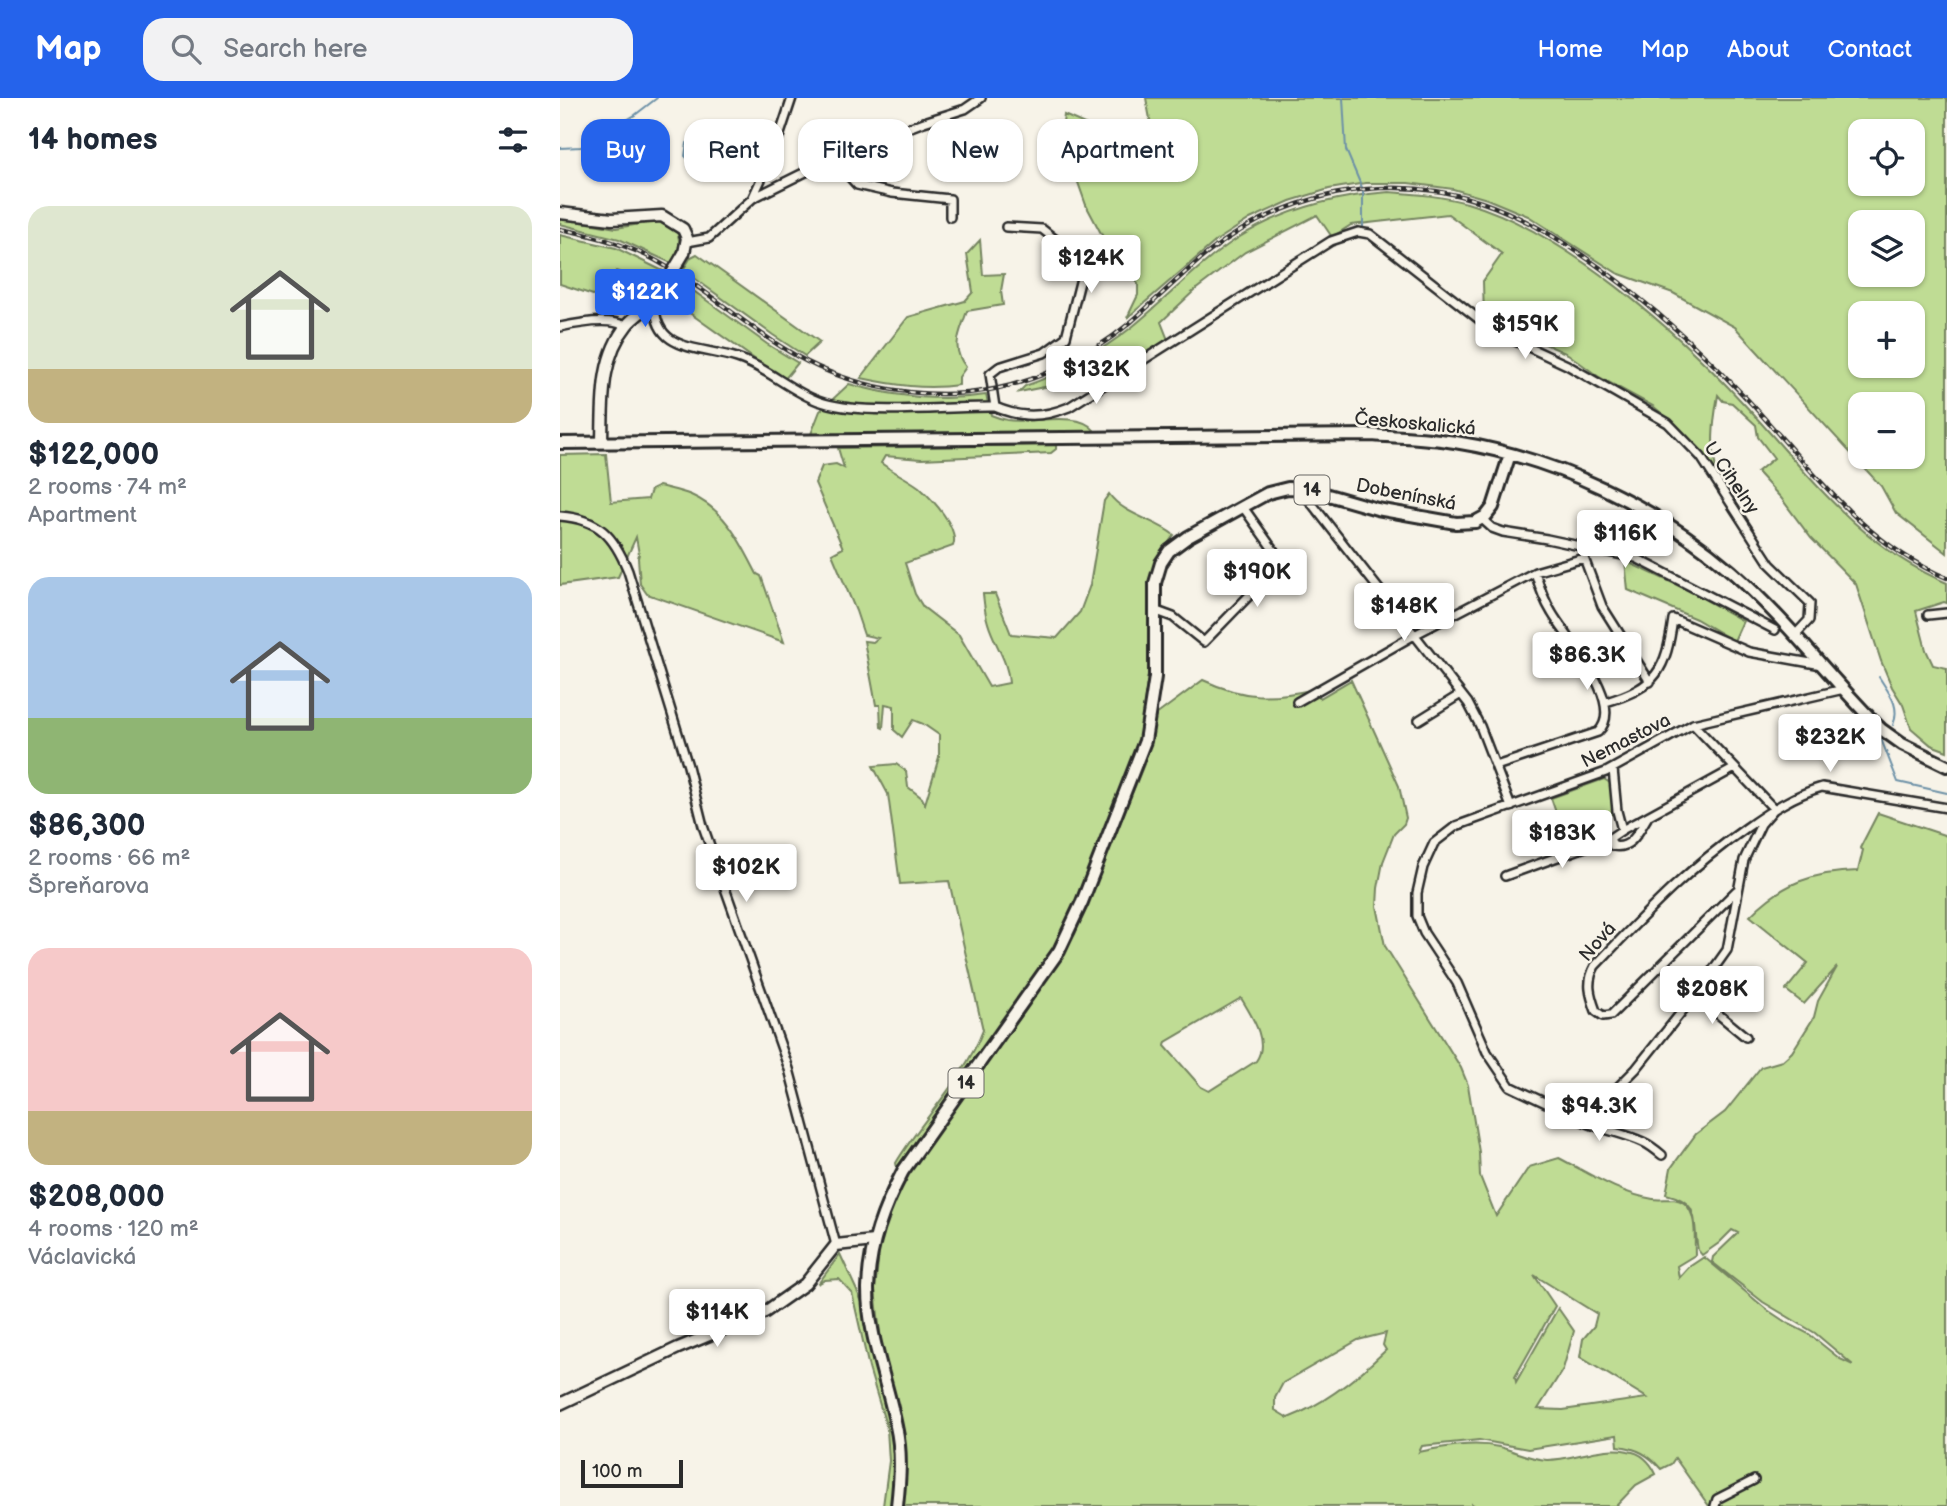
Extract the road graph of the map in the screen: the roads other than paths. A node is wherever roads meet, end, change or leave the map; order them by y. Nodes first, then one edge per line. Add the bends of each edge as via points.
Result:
1 (792, 98) edge
2 (981, 98) edge
3 (913, 126) edge
4 (798, 176) edge
5 (854, 182) edge
6 (753, 198) junction
7 (560, 213) edge
8 (950, 217) dead end
9 (1006, 227) dead end
10 (685, 248) junction
11 (657, 298) junction
12 (625, 326) junction
13 (560, 327) edge
14 (995, 407) junction
15 (602, 442) junction
16 (560, 443) edge
17 (1510, 454) junction
18 (1307, 489) junction
19 (1243, 507) junction
20 (560, 516) edge
21 (1482, 519) junction
22 (1586, 547) junction
23 (1584, 558) junction
24 (1535, 572) junction
25 (1154, 610) junction
26 (1947, 613) edge
27 (1927, 615) dead end
28 (1775, 631) dead end
29 (1416, 634) junction
30 (1795, 635) junction
31 (1822, 665) junction
32 (1650, 682) junction
33 (1844, 689) junction
34 (1461, 694) junction
35 (1297, 702) dead end
36 (1606, 702) junction
37 (1419, 720) dead end
38 (1693, 724) junction
39 (1947, 765) edge
40 (1496, 766) junction
41 (1735, 768) junction
42 (1613, 769) junction
43 (1511, 807) junction
44 (1947, 808) edge
45 (1774, 809) junction
46 (1647, 818) junction
47 (1622, 830) junction
48 (1610, 838) junction
49 (1505, 876) dead end
50 (1737, 890) junction
51 (1695, 995) junction
52 (1746, 1037) dead end
53 (1557, 1104) junction
54 (1662, 1155) dead end
55 (874, 1241) junction
56 (836, 1245) junction
57 (560, 1404) edge
58 (1754, 1480) dead end
59 (897, 1506) edge
60 (1714, 1506) edge

1 - 6 street
2 - 3 street via 965,109
4 - 6 street
5 - 8 street via 892,194 950,199
6 - 10 street via 709,238
7 - 10 street via 612,219 662,216 679,225 685,234
9 - 14 street via 1042,229 1081,260 1081,278 1066,337 1055,348 999,366 990,374
10 - 11 street, bridge
11 - 12 street
11 - 14 street, U Cihelny via 659,328 676,343 744,360 819,401 856,407
12 - 13 street via 599,322
12 - 15 street via 607,360
14 - 30 street, U Cihelny via 1014,415 1054,413 1069,407 1331,241 1358,232 1370,234 1494,331 1651,411 1684,437 1770,564 1810,603 1809,620
15 - 16 main road, Českoskalická
15 - 17 main road, Českoskalická via 1370,435 1455,442
17 - 21 main road, Dobenínská via 1496,502
17 - 30 main road, Českoskalická via 1583,479 1662,520 1732,572
18 - 19 main road, Dobenínská / 14 via 1280,489
18 - 21 main road, Dobenínská / 14 via 1364,506 1456,523
18 - 29 street via 1309,500
19 - 25 main road, Dobenínská / 14 via 1169,551 1157,573
19 - 25 street via 1277,555 1278,566 1204,642 1173,617
20 - 56 street via 593,523 620,550 703,825 789,1069
21 - 22 street, Dobenínská via 1503,532
22 - 23 street
22 - 28 street, Dobenínská via 1636,558
23 - 24 street
23 - 32 street via 1602,606
24 - 29 street
24 - 36 street via 1551,611
25 - 55 main road, 14 via 1154,677 1145,741 1076,919 1038,982 903,1171
26 - 27 street
29 - 34 street
29 - 35 street
30 - 31 main road, Českoskalická
31 - 32 street via 1749,652 1673,619 1669,646
31 - 33 main road, Českoskalická
32 - 36 street
33 - 38 street, Nemastova
33 - 39 main road, Českoskalická via 1881,729
34 - 37 street
34 - 40 street
36 - 40 street via 1605,722 1598,732
38 - 41 street
38 - 42 street, Nemastova
40 - 43 street
41 - 45 street
41 - 46 street
42 - 43 street, Nemastova
42 - 47 street
43 - 53 street, Nemastova via 1456,826 1434,843 1423,867 1417,916 1464,999 1487,1052 1510,1086
44 - 45 street via 1822,787
45 - 50 street via 1761,824 1744,860
45 - 50 street, Nová via 1687,872 1595,966 1589,984 1596,1011 1611,1015
46 - 47 street
46 - 48 street via 1629,844 1618,848
47 - 48 street
48 - 49 street
50 - 51 street via 1727,950
51 - 52 street
51 - 53 street via 1615,1090 1589,1103
53 - 54 street via 1592,1126 1644,1142
55 - 56 street
55 - 59 main road, 14 via 869,1303 897,1429
56 - 57 street via 805,1284 765,1312
58 - 60 street via 1717,1499

